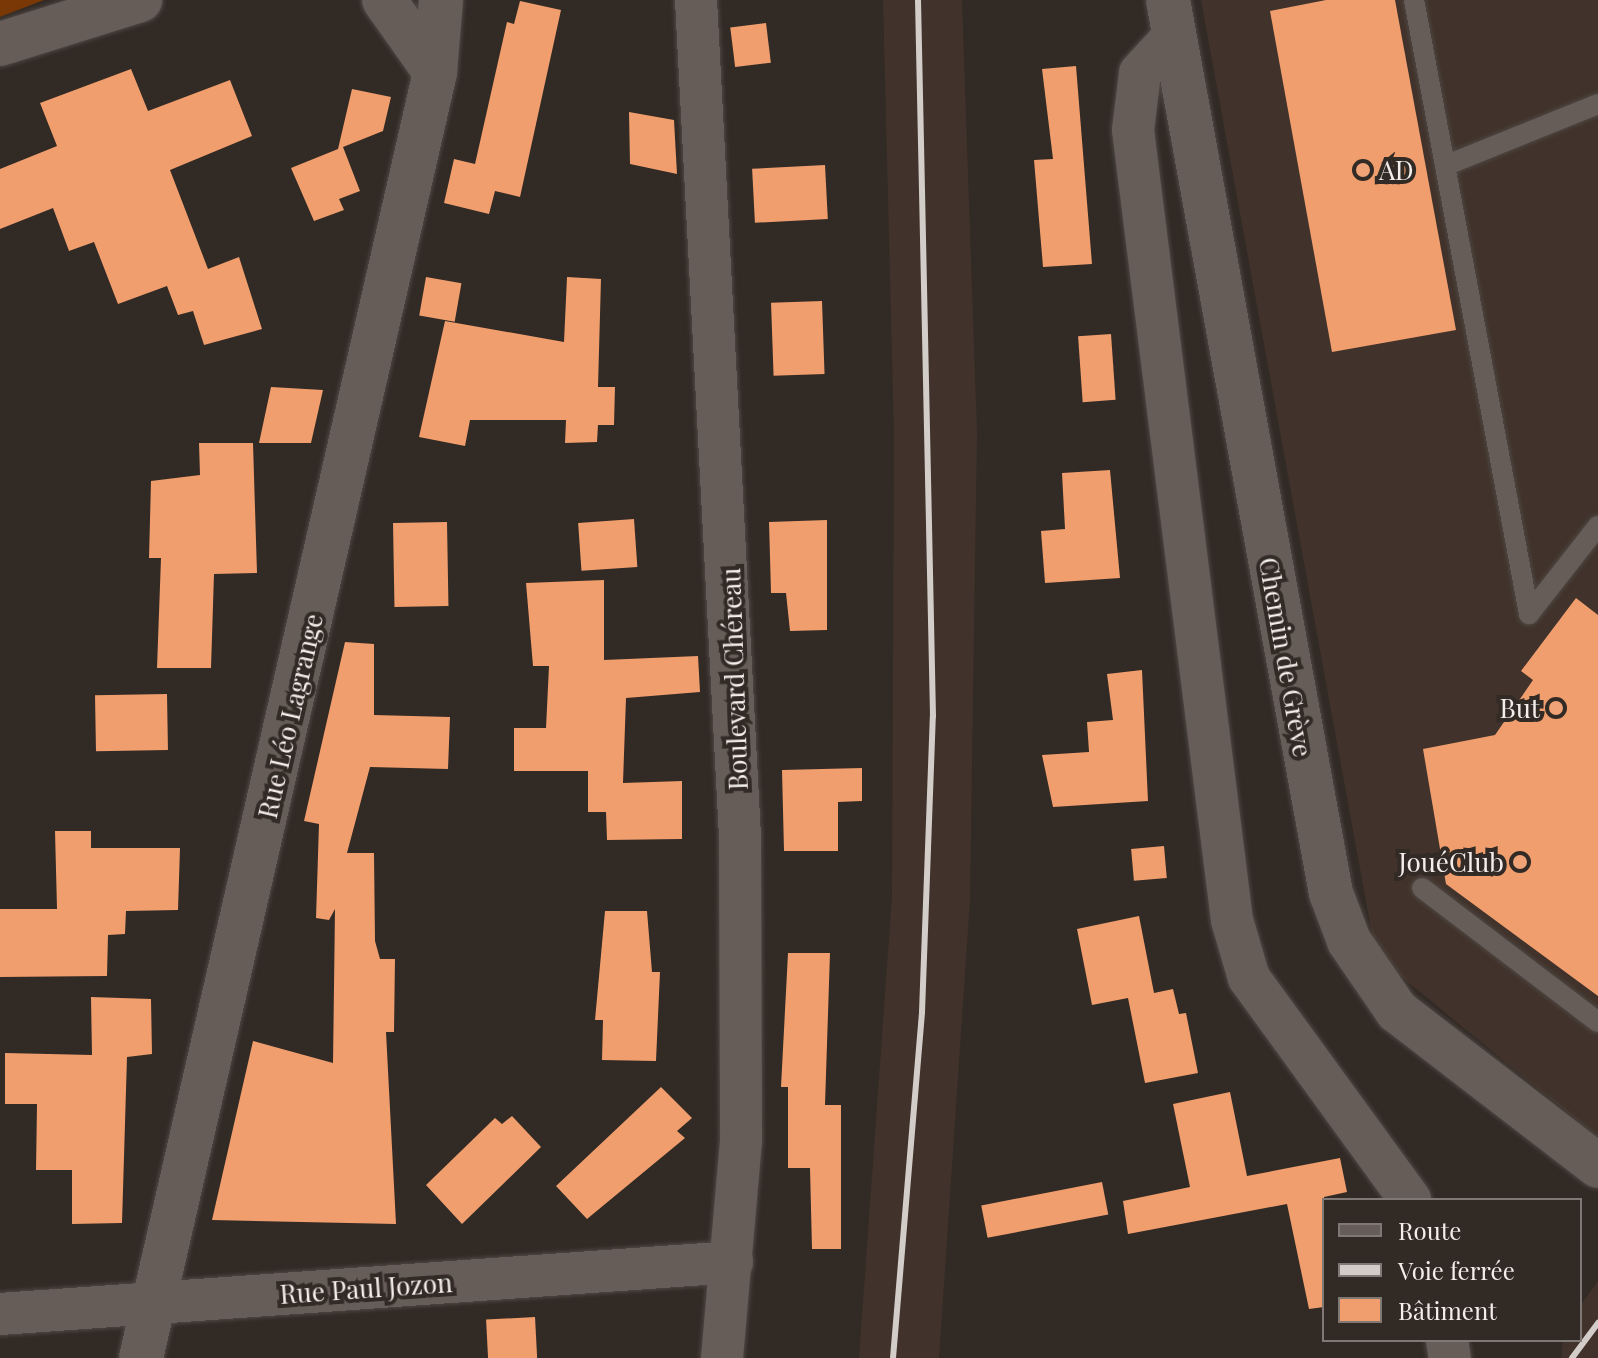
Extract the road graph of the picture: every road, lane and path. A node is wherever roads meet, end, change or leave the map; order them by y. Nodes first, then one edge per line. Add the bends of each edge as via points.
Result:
1 (140, 0) edge
2 (384, 0) edge
3 (441, 0) edge
4 (696, 0) edge
5 (1414, 0) edge
6 (72, 10) edge
7 (1171, 18) edge
8 (0, 44) edge
9 (435, 72) junction
10 (1598, 104) edge
11 (1447, 165) junction
12 (1598, 526) edge
13 (1422, 888) dead end
14 (1598, 1022) edge
15 (1598, 1166) edge
16 (1409, 1198) edge
17 (732, 1262) junction
18 (156, 1306) junction
19 (0, 1314) edge
20 (141, 1358) edge
21 (722, 1358) edge

1 - 6 main road
2 - 9 main road
3 - 9 main road, Rue Léo Lagrange
4 - 17 street, Boulevard Chéreau via 740,838 741,1141
5 - 11 lane
6 - 8 main road
7 - 15 main road, Chemin de Grève via 1335,905 1363,966 1397,1011
7 - 16 street, Chemin de Grève via 1140,73 1133,130 1232,920 1249,978
9 - 18 main road, Rue Léo Lagrange
10 - 11 lane
11 - 12 lane via 1529,614
13 - 14 lane
17 - 18 street, Rue Paul Jozon
17 - 21 street, Boulevard Chéreau
18 - 19 street, Rue Paul Jozon
18 - 20 main road, Rue Léo Lagrange

